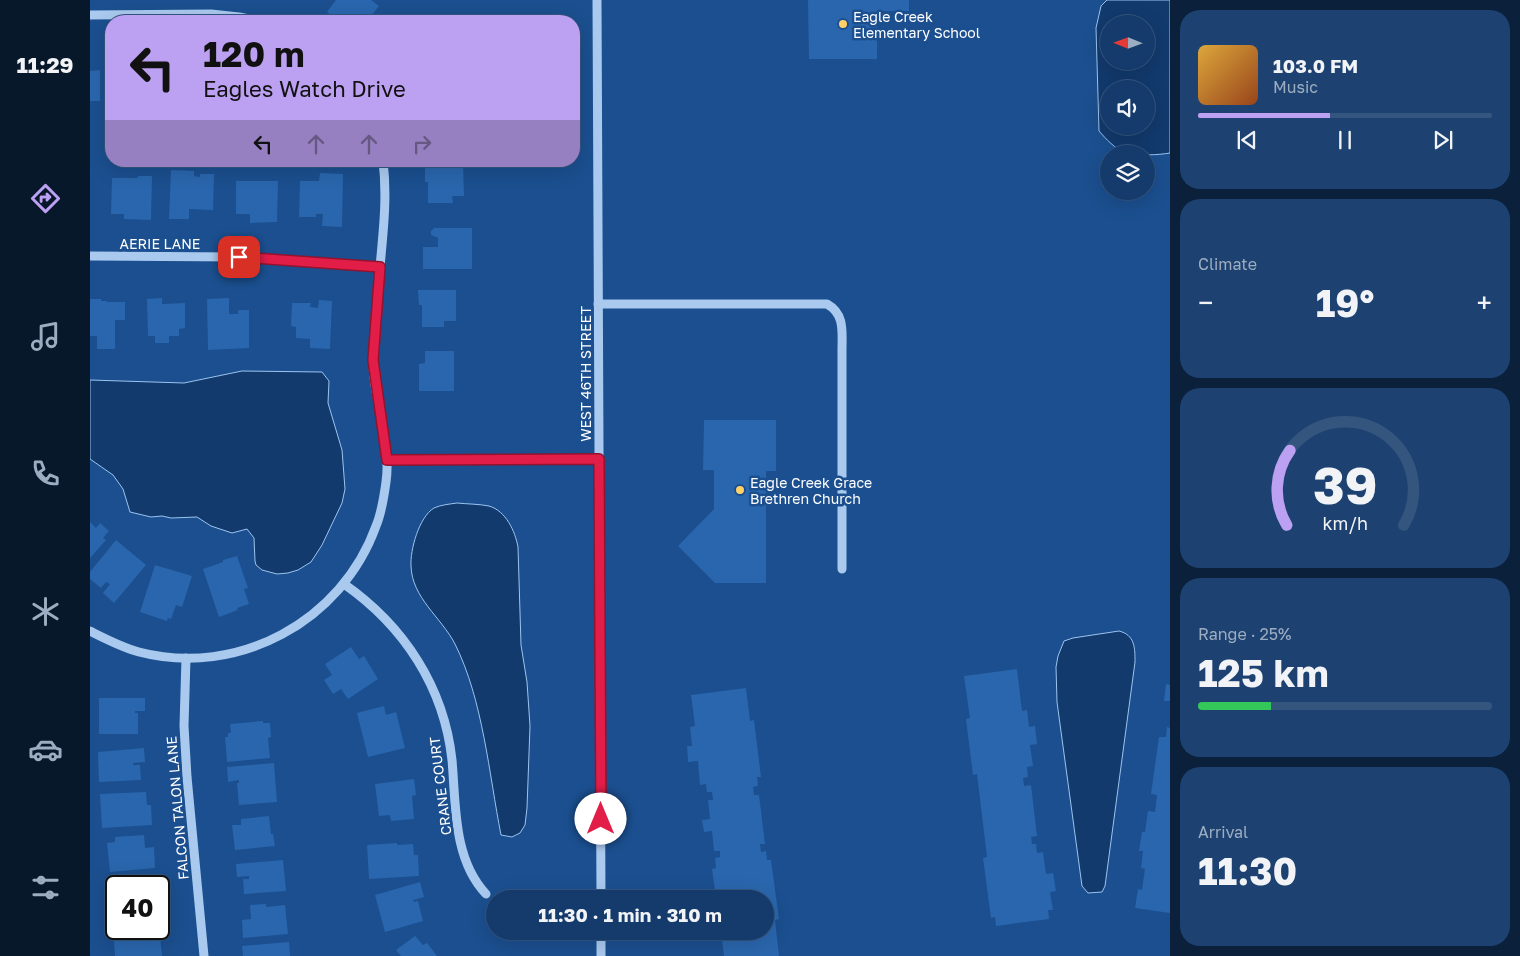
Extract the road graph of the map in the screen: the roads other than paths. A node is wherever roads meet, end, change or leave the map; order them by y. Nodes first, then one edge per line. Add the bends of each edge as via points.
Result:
1 (597, 0) edge
2 (90, 15) edge
3 (220, 15) edge
4 (384, 167) edge
5 (90, 256) edge
6 (380, 267) junction
7 (598, 304) junction
8 (599, 459) junction
9 (387, 460) junction
10 (842, 570) dead end
11 (344, 584) junction
12 (90, 631) edge
13 (186, 658) junction
14 (601, 890) edge
15 (486, 894) dead end
16 (601, 940) edge
17 (204, 956) edge
18 (601, 956) edge

1 - 7 street, WEST 46TH STREET
2 - 3 street
4 - 6 street via 386,203
5 - 6 street, AERIE LANE via 247,257
6 - 9 street via 373,360
7 - 8 street, WEST 46TH STREET
7 - 10 street via 828,304 834,308 842,322
8 - 9 street
8 - 14 street, WEST 46TH STREET
9 - 11 street via 376,526
11 - 13 street via 312,616 274,640 239,652
11 - 15 street, CRANE COURT via 393,626 416,655 437,696 448,732 460,838 469,868
12 - 13 street via 139,652
13 - 17 street, FALCON TALON LANE via 184,726 187,777
16 - 18 street

